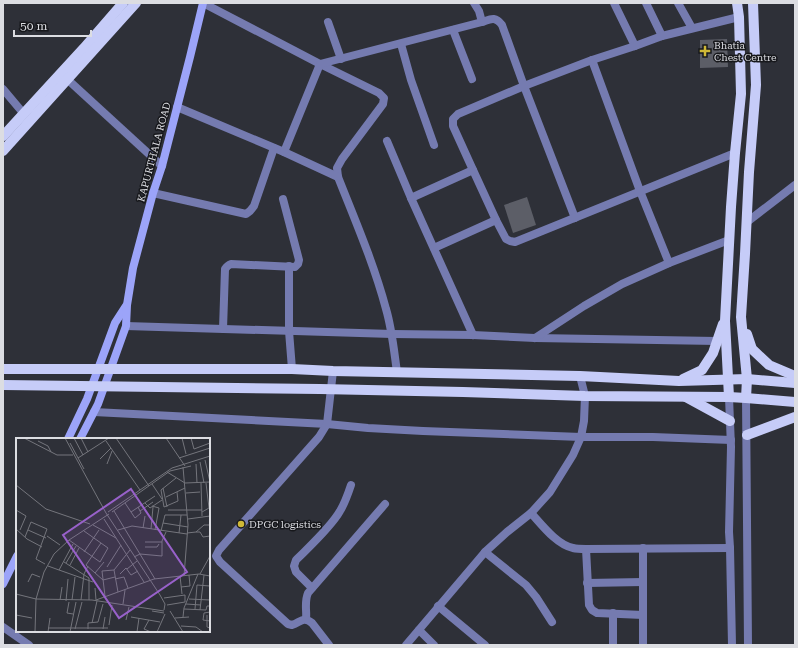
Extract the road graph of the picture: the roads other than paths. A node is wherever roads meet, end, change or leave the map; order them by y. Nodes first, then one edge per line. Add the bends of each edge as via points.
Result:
1 (136, 3) edge
2 (203, 3) edge
3 (474, 3) edge
4 (614, 3) edge
5 (646, 3) edge
6 (678, 3) edge
7 (737, 3) edge
8 (753, 3) edge
9 (119, 4) edge
10 (739, 17) junction
11 (328, 22) dead end
12 (482, 22) junction
13 (692, 28) junction
14 (453, 30) junction
15 (662, 36) junction
16 (401, 44) junction
17 (634, 46) junction
18 (341, 59) junction
19 (592, 60) junction
20 (320, 64) junction
21 (68, 79) junction
22 (472, 79) dead end
23 (524, 86) junction
24 (3, 89) edge
25 (177, 107) junction
26 (24, 114) junction
27 (3, 136) edge
28 (387, 141) dead end
29 (434, 145) dead end
30 (274, 148) junction
31 (3, 151) edge
32 (284, 152) junction
33 (735, 153) junction
34 (162, 166) junction
35 (473, 170) junction
36 (338, 176) junction
37 (795, 185) edge
38 (640, 191) junction
39 (153, 193) junction
40 (411, 198) junction
41 (283, 199) dead end
42 (575, 218) junction
43 (496, 220) junction
44 (747, 222) junction
45 (730, 240) junction
46 (434, 248) junction
47 (669, 263) junction
48 (289, 266) junction
49 (127, 306) junction
50 (725, 315) junction
51 (741, 317) junction
52 (126, 326) junction
53 (223, 329) junction
54 (289, 331) junction
55 (392, 334) junction
56 (473, 335) junction
57 (536, 338) junction
58 (717, 341) junction
59 (3, 369) edge
60 (98, 369) junction
61 (110, 369) junction
62 (292, 369) junction
63 (333, 371) junction
64 (397, 372) junction
65 (580, 376) junction
66 (795, 376) edge
67 (728, 379) junction
68 (747, 379) junction
69 (679, 381) junction
70 (795, 383) edge
71 (3, 385) edge
72 (92, 386) junction
73 (104, 386) junction
74 (331, 389) junction
75 (584, 396) junction
76 (685, 396) junction
77 (729, 397) junction
78 (746, 398) junction
79 (795, 402) edge
80 (94, 412) junction
81 (795, 417) edge
82 (730, 421) junction
83 (327, 424) junction
84 (747, 434) junction
85 (581, 436) junction
86 (68, 438) edge
87 (81, 438) edge
88 (731, 440) junction
89 (351, 485) dead end
90 (385, 504) dead end
91 (531, 513) junction
92 (643, 548) junction
93 (730, 548) junction
94 (586, 549) junction
95 (485, 552) junction
96 (16, 558) edge
97 (643, 582) junction
98 (3, 583) edge
99 (587, 583) junction
100 (312, 588) junction
101 (438, 606) junction
102 (613, 613) junction
103 (643, 615) junction
104 (306, 619) junction
105 (552, 622) dead end
106 (3, 627) edge
107 (419, 630) junction
108 (29, 645) edge
109 (329, 645) edge
110 (406, 645) edge
111 (434, 645) edge
112 (485, 645) edge
113 (613, 645) edge
114 (643, 645) edge
115 (732, 645) edge
116 (748, 645) edge

1 - 21 main road
2 - 20 street
2 - 25 main road, KAPURTHALA ROAD
3 - 12 street
4 - 17 street
5 - 15 street
6 - 13 street
7 - 10 main road
8 - 44 main road via 756,86
9 - 26 main road via 84,48
10 - 13 street
10 - 33 main road via 741,94
11 - 18 street
12 - 14 street
12 - 23 street via 492,19 502,25
13 - 15 street
14 - 16 street
14 - 22 street
15 - 17 street
16 - 18 street
16 - 29 street
17 - 19 street
18 - 20 street
19 - 23 street
19 - 38 street
20 - 32 street
20 - 36 street via 379,93 384,98 383,104 342,159 337,168
21 - 31 main road
21 - 34 street
23 - 35 street via 458,114 453,119 453,126
23 - 42 street
24 - 26 street
25 - 30 street
25 - 34 main road, KAPURTHALA ROAD
26 - 27 main road
28 - 40 street
30 - 32 street
30 - 39 street via 254,206 246,214
32 - 36 street
33 - 38 street
33 - 45 main road
34 - 39 main road, KAPURTHALA ROAD
35 - 40 street
35 - 43 street
36 - 55 street via 376,276
37 - 44 street
38 - 42 street
38 - 47 street
39 - 49 main road, KAPURTHALA ROAD via 133,268
40 - 46 street
41 - 48 street via 299,260 295,266
42 - 43 street via 515,242 506,239
43 - 46 street
44 - 51 main road
45 - 47 street
45 - 50 main road
46 - 56 street
47 - 57 street via 622,284
48 - 53 street via 228,264 225,269
48 - 54 street
49 - 52 main road, KAPURTHALA ROAD
49 - 60 main road via 115,324
50 - 58 main road
50 - 67 main road
51 - 66 main road via 752,349 769,365
51 - 68 main road
52 - 53 street
52 - 61 main road, KAPURTHALA ROAD
53 - 54 street
54 - 55 street
54 - 62 street
55 - 56 street
55 - 64 street
56 - 57 street
57 - 58 street
58 - 69 main road via 702,370
59 - 60 main road
60 - 61 main road
60 - 72 main road
61 - 62 main road
61 - 73 main road, KAPURTHALA ROAD
62 - 63 main road
63 - 64 main road
63 - 74 street
64 - 65 main road
65 - 69 main road
65 - 75 street
67 - 68 main road
67 - 69 main road
67 - 77 main road
68 - 70 main road
68 - 78 main road
71 - 72 main road
72 - 73 main road
72 - 86 main road
73 - 74 main road
73 - 80 main road, KAPURTHALA ROAD
74 - 75 main road
74 - 83 street
75 - 76 main road
75 - 85 street
76 - 77 main road
76 - 82 main road
77 - 78 main road
77 - 82 street
78 - 79 main road
78 - 84 street
80 - 83 street
80 - 87 main road, KAPURTHALA ROAD
81 - 84 main road
82 - 88 street
83 - 85 street via 423,431
83 - 104 street via 319,437 216,556 288,624 292,625
84 - 116 street
85 - 88 street
85 - 91 street via 573,455 550,492
88 - 93 street
89 - 100 street via 340,512 332,523 296,560 296,572
90 - 100 street
91 - 94 street via 561,542 572,548
91 - 95 street
92 - 93 street
92 - 94 street
92 - 97 street
93 - 115 street
94 - 99 street
95 - 101 street
95 - 105 street via 526,585
96 - 98 main road
97 - 99 street
97 - 103 street
99 - 102 street via 589,606 592,610 597,613
100 - 104 street via 306,599
101 - 107 street
101 - 112 street
102 - 103 street
102 - 113 street
103 - 114 street
104 - 109 street
106 - 108 street
107 - 110 street
107 - 111 street

